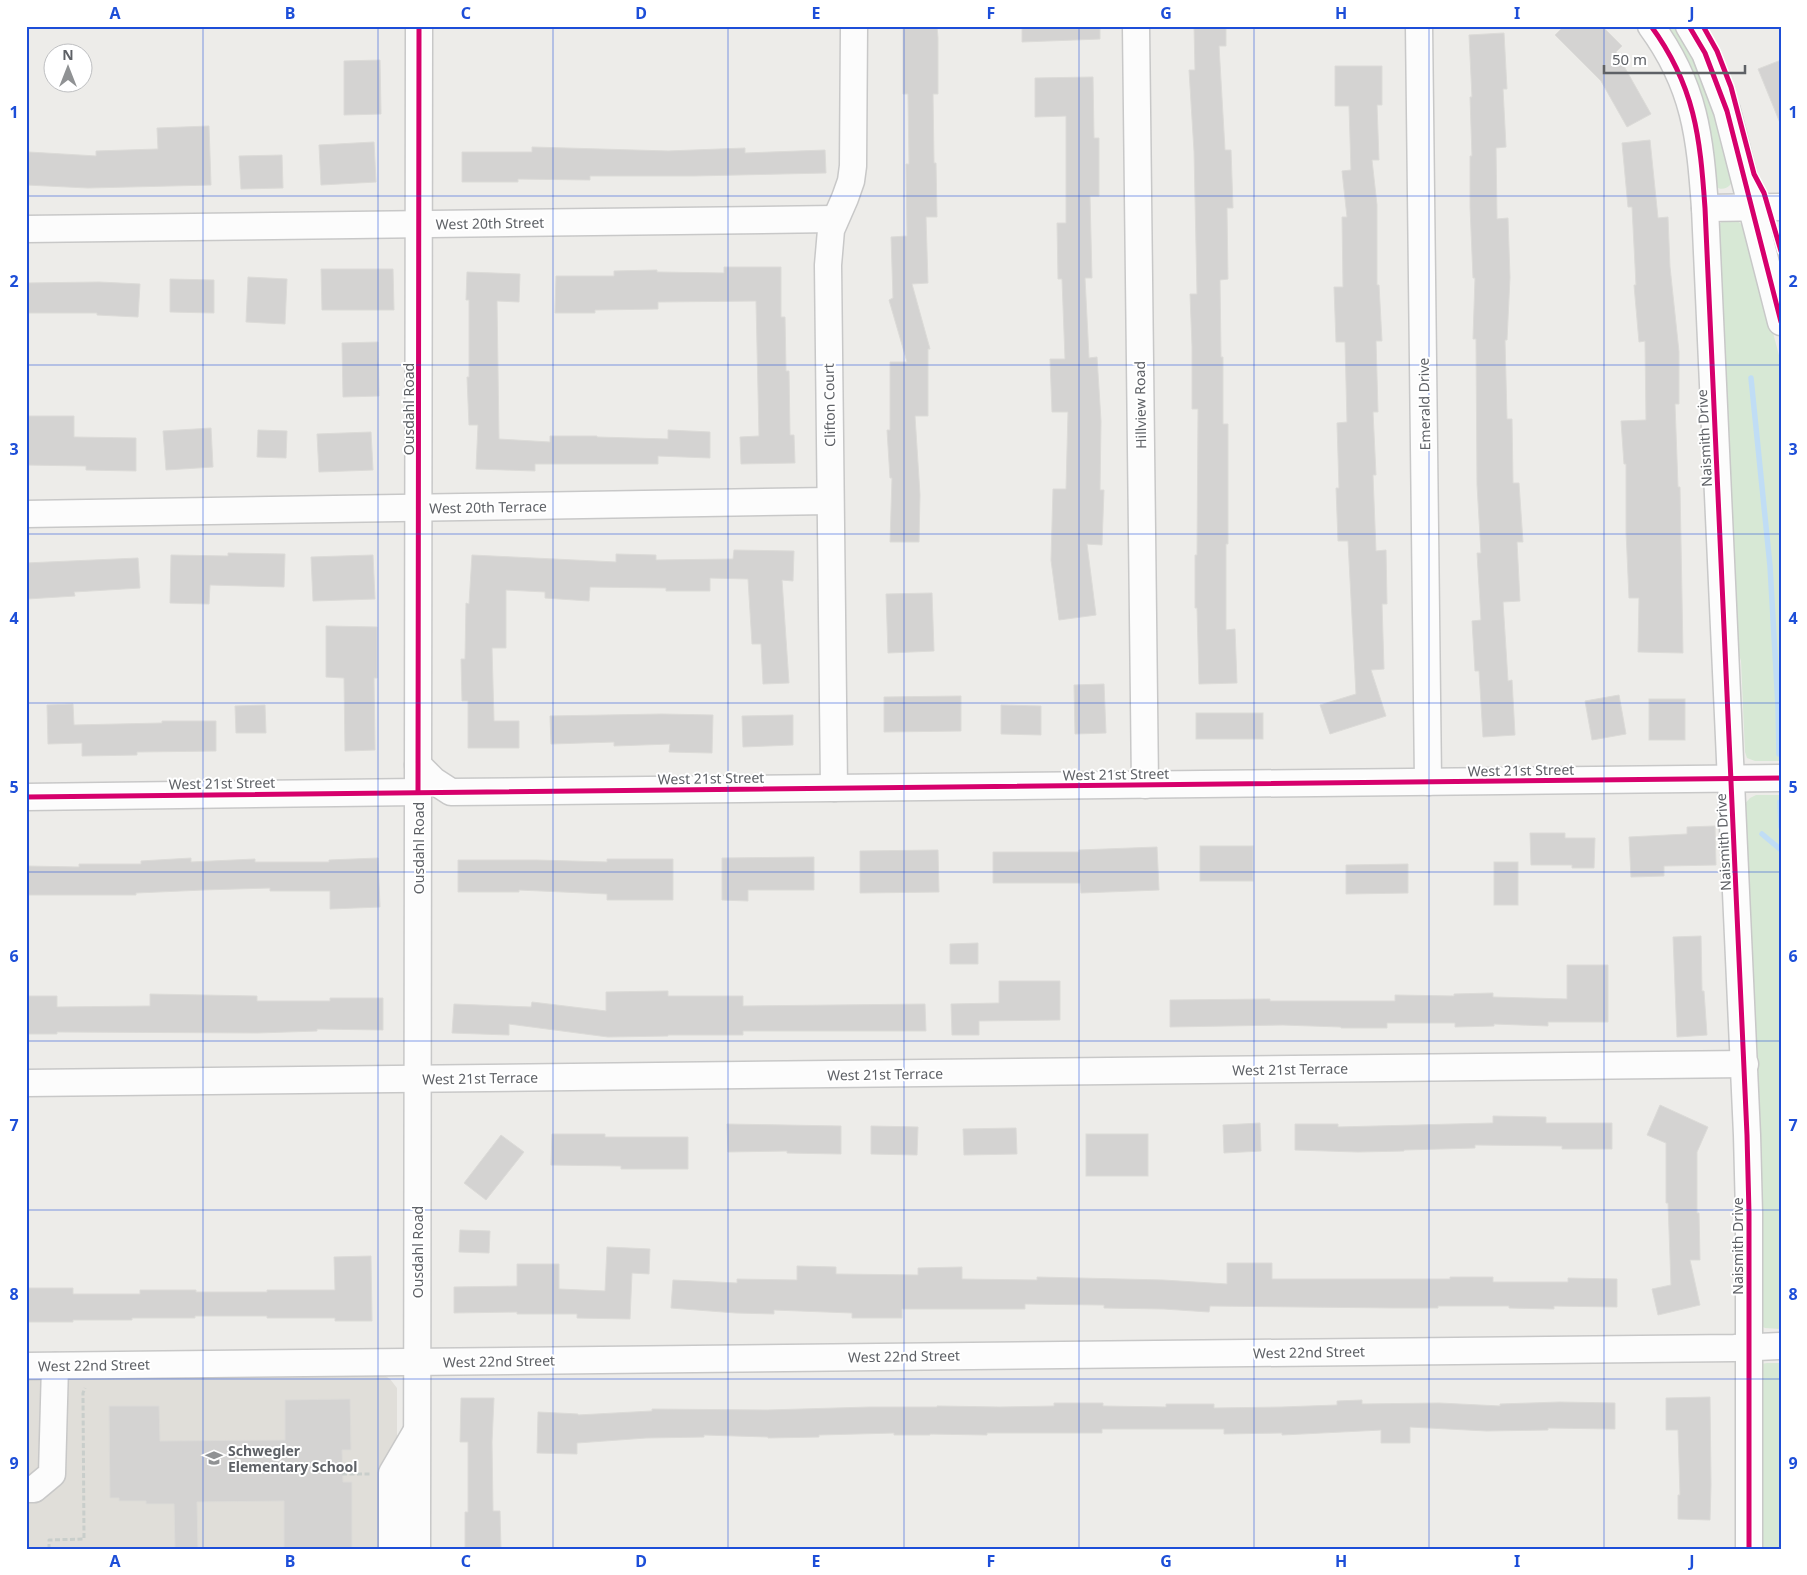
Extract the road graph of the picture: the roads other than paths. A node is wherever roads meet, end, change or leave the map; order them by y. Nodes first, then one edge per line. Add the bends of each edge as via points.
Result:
1 (419, 26) edge
2 (854, 26) edge
3 (1136, 26) edge
4 (1419, 26) edge
5 (1651, 26) edge
6 (1689, 26) edge
7 (1781, 207) edge
8 (1705, 208) junction
9 (1751, 208) junction
10 (835, 219) junction
11 (419, 224) junction
12 (26, 229) edge
13 (1781, 322) edge
14 (830, 501) junction
15 (419, 508) junction
16 (26, 514) edge
17 (418, 765) junction
18 (1781, 778) edge
19 (1731, 779) junction
20 (1428, 782) junction
21 (1145, 785) junction
22 (834, 788) junction
23 (418, 792) junction
24 (451, 792) junction
25 (26, 797) edge
26 (418, 826) junction
27 (1744, 1064) junction
28 (418, 1079) junction
29 (26, 1083) edge
30 (1749, 1346) junction
31 (1781, 1346) edge
32 (417, 1362) junction
33 (26, 1366) edge
34 (55, 1366) junction
35 (417, 1432) junction
36 (26, 1489) edge
37 (392, 1549) edge
38 (417, 1549) edge
39 (1748, 1549) edge

1 - 11 street, Ousdahl Road
2 - 10 street, Clifton Court via 854,166
3 - 21 street, Hillview Road
4 - 20 street, Emerald Drive
5 - 8 street, Naismith Drive via 1676,66 1694,114
6 - 9 street via 1705,53 1725,104
7 - 9 street
8 - 9 street
8 - 19 street, Naismith Drive
9 - 13 street
10 - 11 street, West 20th Street
10 - 14 street, Clifton Court via 828,244
11 - 12 street, West 20th Street
11 - 15 street, Ousdahl Road
14 - 15 street, West 20th Terrace
14 - 22 street, Clifton Court
15 - 16 street, West 20th Terrace
15 - 17 street, Ousdahl Road
17 - 23 street, Ousdahl Road
17 - 24 street
18 - 19 street, West 21st Street
19 - 20 street, West 21st Street
19 - 27 street, Naismith Drive
20 - 21 street, West 21st Street
21 - 22 street, West 21st Street
22 - 24 street, West 21st Street
23 - 25 street, West 21st Street
23 - 26 street, Ousdahl Road
24 - 26 street via 428,808
26 - 28 street, Ousdahl Road
27 - 28 street, West 21st Terrace
27 - 30 street, Naismith Drive
28 - 29 street, West 21st Terrace
28 - 32 street, Ousdahl Road
30 - 31 street, West 22nd Street
30 - 32 street, West 22nd Street
30 - 39 street, Naismith Drive
32 - 34 street, West 22nd Street
32 - 35 street, Ousdahl Road
33 - 34 street, West 22nd Street
34 - 36 street via 52,1474 34,1489
35 - 37 street via 392,1473
35 - 38 street, Ousdahl Road

